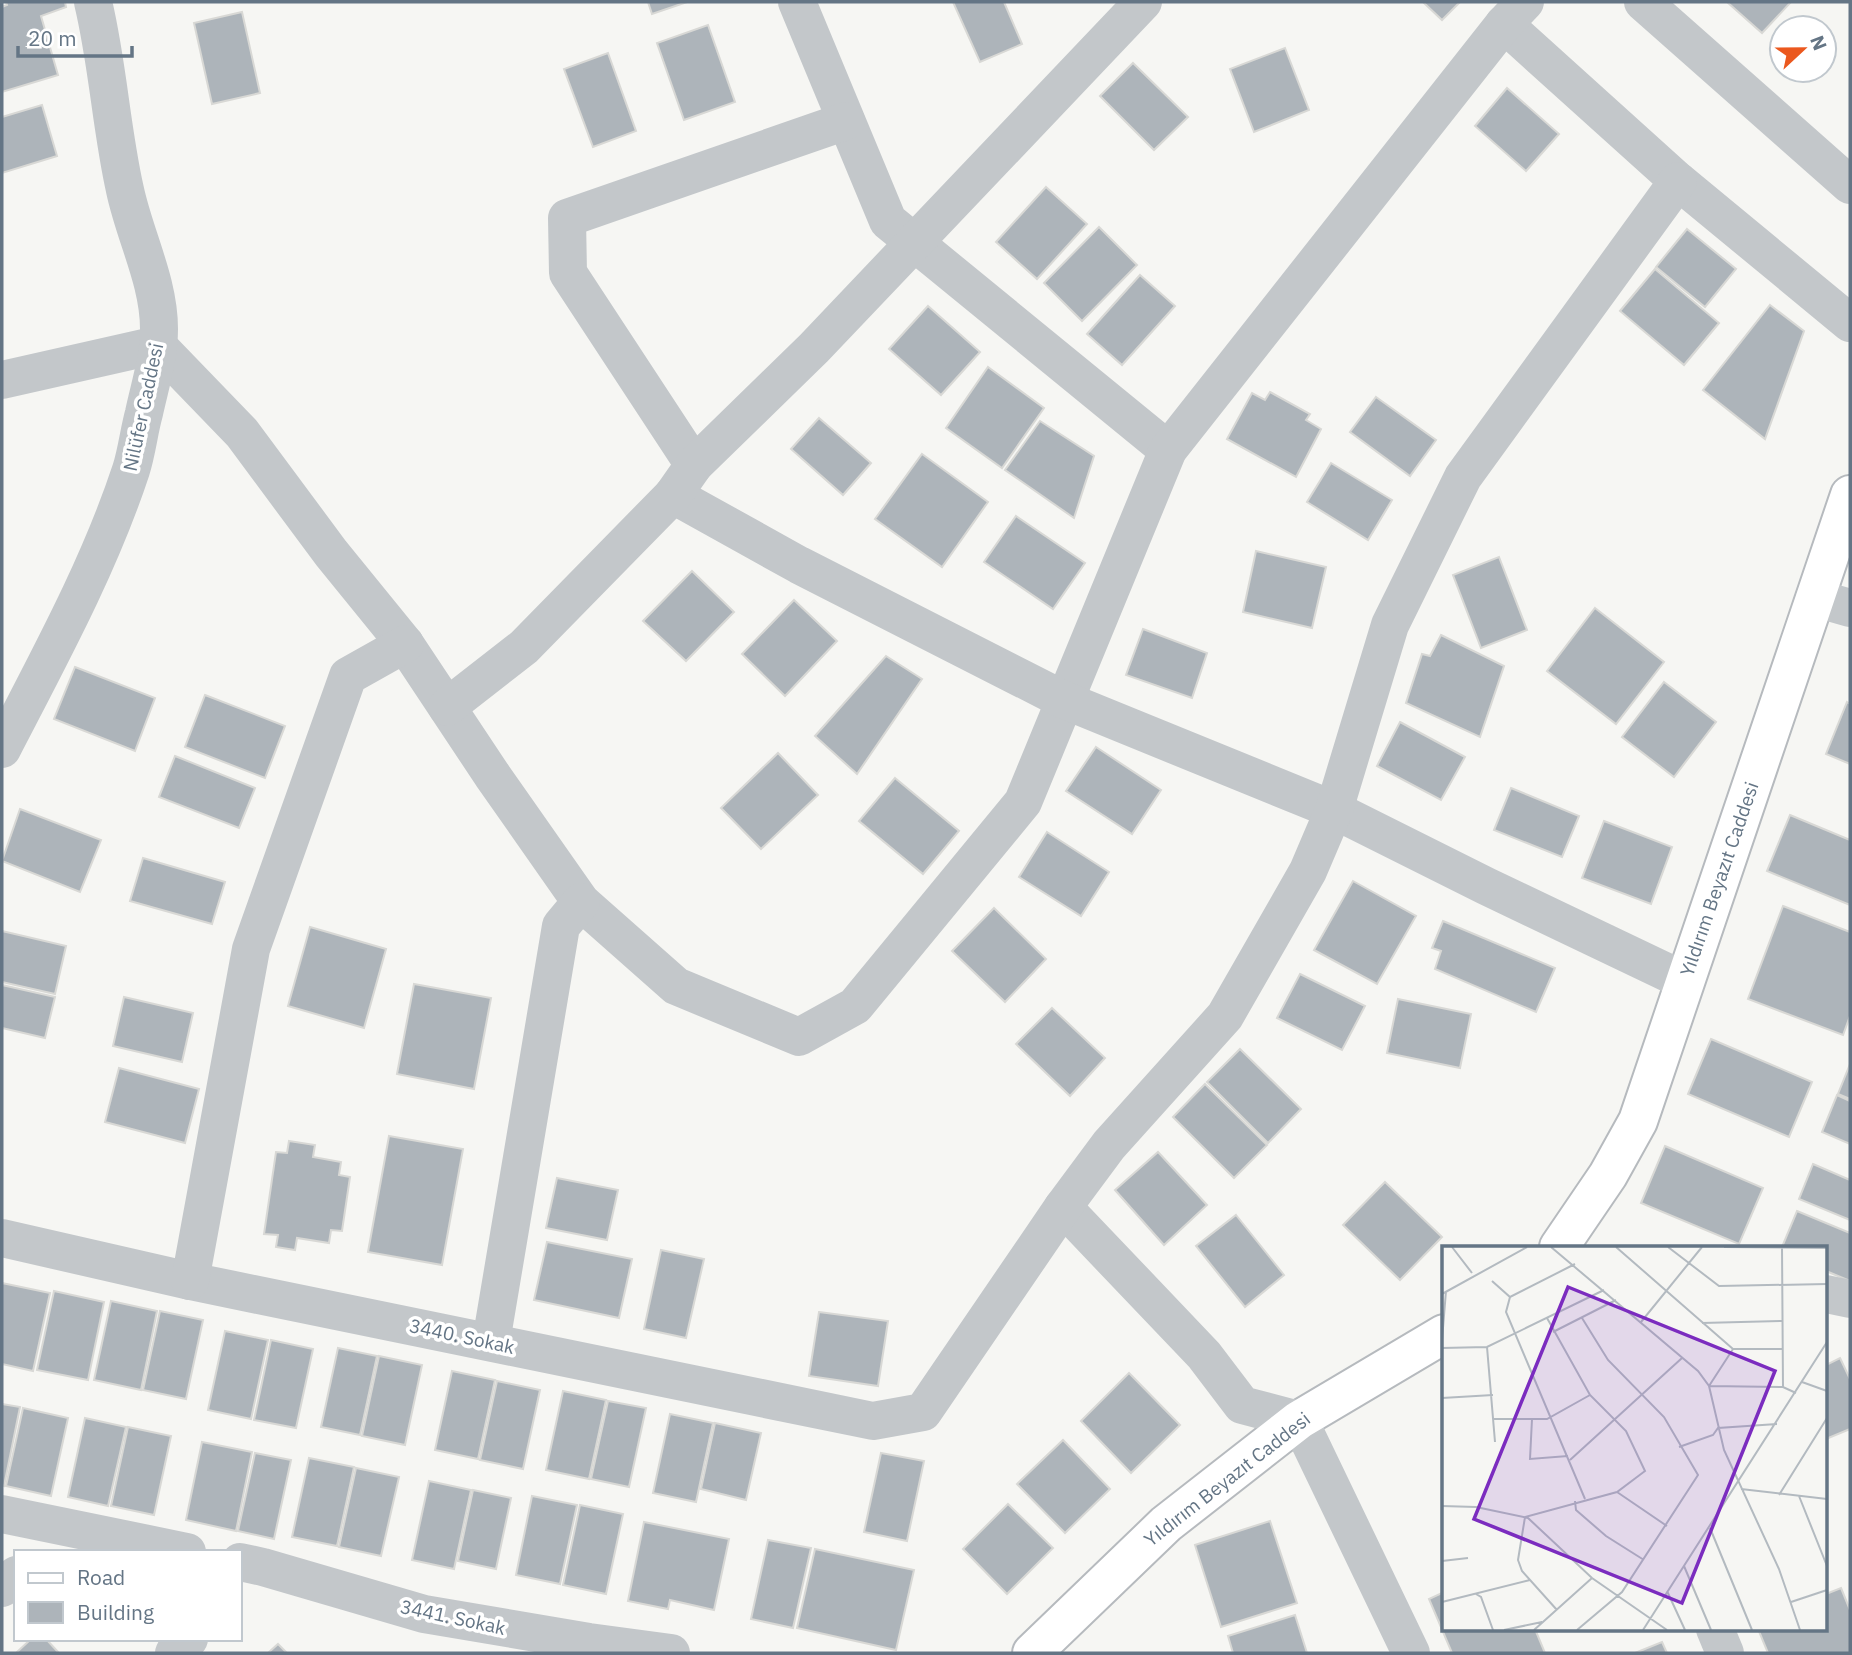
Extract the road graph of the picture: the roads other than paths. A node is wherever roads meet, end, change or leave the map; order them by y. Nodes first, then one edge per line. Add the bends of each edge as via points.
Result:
1 (93, 2) edge
2 (797, 2) edge
3 (1143, 2) edge
4 (1643, 2) edge
5 (1515, 13) edge
6 (846, 121) junction
7 (1678, 181) junction
8 (1850, 185) edge
9 (914, 243) junction
10 (1850, 323) edge
11 (157, 345) junction
12 (2, 380) edge
13 (1168, 450) junction
14 (684, 480) junction
15 (1850, 495) edge
16 (1833, 603) edge
17 (405, 644) junction
18 (1064, 700) junction
19 (447, 708) junction
20 (2, 749) edge
21 (1334, 810) junction
22 (581, 902) junction
23 (1685, 981) junction
24 (1063, 1207) junction
25 (2, 1238) edge
26 (1566, 1246) edge
27 (190, 1281) junction
28 (1828, 1294) edge
29 (1850, 1299) edge
30 (1442, 1335) edge
31 (491, 1342) junction
32 (1298, 1420) junction
33 (2, 1514) edge
34 (39, 1537) edge
35 (167, 1550) edge
36 (247, 1573) edge
37 (1716, 1630) edge
38 (187, 1641) edge
39 (584, 1648) edge
40 (174, 1653) edge
41 (671, 1653) edge
42 (1032, 1653) edge
43 (1411, 1653) edge
44 (1725, 1653) edge

1 - 11 street, Nilüfer Caddesi via 117,156 155,293
2 - 6 street
3 - 9 street
4 - 8 street
5 - 7 street
5 - 13 street
6 - 9 street via 888,222
6 - 14 street via 566,218 568,273
7 - 10 street
7 - 21 street via 1463,477 1390,625
9 - 13 street
9 - 14 street
11 - 12 street
11 - 17 street via 242,433
11 - 20 street, Nilüfer Caddesi via 132,467 107,536
13 - 18 street
14 - 18 street via 799,565
14 - 19 street via 524,647
15 - 16 main road, Yıldırım Beyazıt Caddesi
16 - 23 main road, Yıldırım Beyazıt Caddesi
17 - 19 street
17 - 27 street via 348,676 251,949
18 - 21 street
18 - 22 street via 1023,802 855,1006 799,1037 676,986
19 - 22 street
21 - 23 street
21 - 24 street via 1308,871 1225,1016 1109,1145
22 - 31 street via 561,926
23 - 26 main road, Yıldırım Beyazıt Caddesi via 1637,1121
24 - 31 street, 3440. Sokak via 923,1412 873,1421
24 - 32 street via 1204,1355 1242,1405
25 - 27 street, 3440. Sokak
27 - 31 street, 3440. Sokak
28 - 29 street
30 - 32 main road, Yıldırım Beyazıt Caddesi
32 - 42 main road, Yıldırım Beyazıt Caddesi via 1166,1524
32 - 43 street
33 - 34 street
34 - 35 street
36 - 39 street, 3441. Sokak
37 - 44 street
38 - 40 street
39 - 41 street, 3441. Sokak

